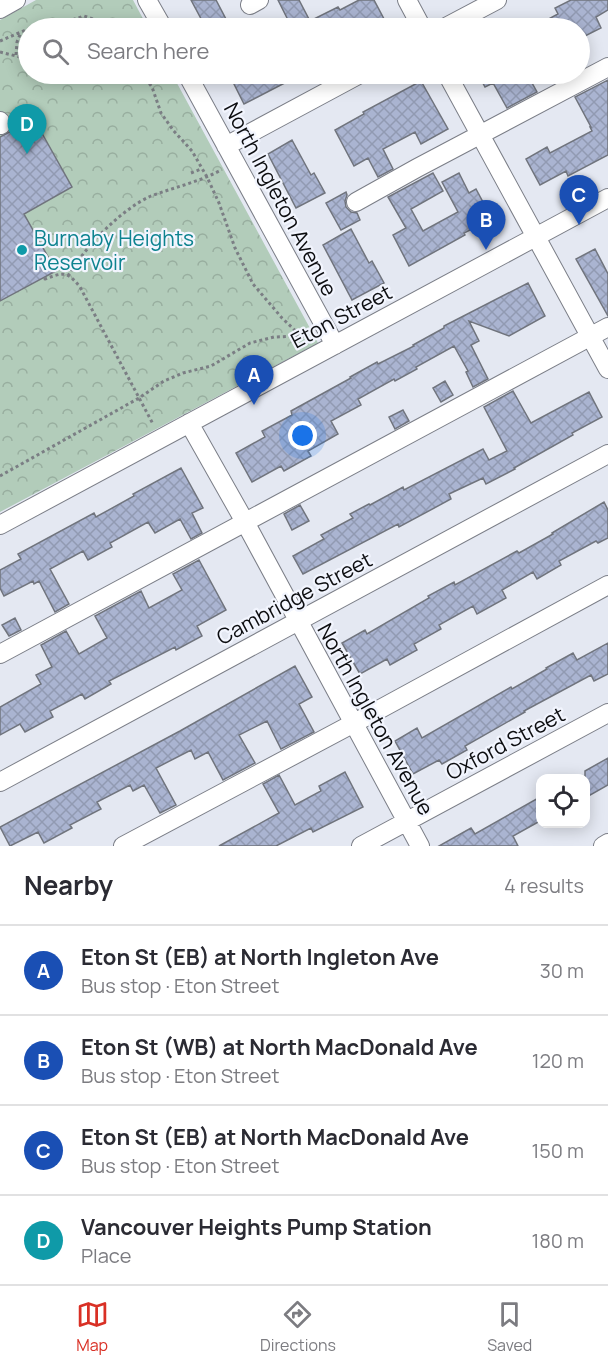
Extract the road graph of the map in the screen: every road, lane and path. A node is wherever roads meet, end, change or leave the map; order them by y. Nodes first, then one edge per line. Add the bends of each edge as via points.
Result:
1 (16, 0) edge
2 (147, 0) edge
3 (407, 0) edge
4 (496, 0) edge
5 (0, 9) edge
6 (157, 18) edge
7 (417, 18) edge
8 (463, 18) edge
9 (18, 33) edge
10 (18, 40) edge
11 (0, 41) edge
12 (0, 52) edge
13 (16, 55) joint
14 (608, 67) edge
15 (590, 77) edge
16 (150, 84) edge
17 (192, 84) edge
18 (341, 84) edge
19 (453, 84) edge
20 (576, 84) edge
21 (481, 135) junction
22 (226, 146) junction
23 (201, 169) junction
24 (221, 170) dead end
25 (191, 173) dead end
26 (207, 177) junction
27 (608, 198) edge
28 (356, 202) dead end
29 (535, 237) junction
30 (68, 276) junction
31 (45, 278) dead end
32 (608, 327) edge
33 (301, 336) junction
34 (590, 336) junction
35 (332, 346) junction
36 (608, 369) edge
37 (139, 398) junction
38 (189, 423) junction
39 (162, 438) junction
40 (608, 454) edge
41 (0, 476) edge
42 (245, 522) junction
43 (0, 525) edge
44 (608, 585) edge
45 (298, 622) junction
46 (0, 654) edge
47 (608, 713) edge
48 (354, 723) junction
49 (0, 782) edge
50 (407, 821) junction
51 (608, 843) edge
52 (123, 846) edge
53 (361, 846) edge
54 (420, 846) edge
55 (603, 846) edge

1 - 5 street
2 - 6 street
3 - 7 street
4 - 8 street
9 - 11 path
10 - 13 path
12 - 13 path
14 - 15 street
16 - 23 path via 161,113 192,151
17 - 22 street, North Ingleton Avenue
18 - 22 street
19 - 21 street
20 - 21 street
21 - 28 street
21 - 29 street
22 - 35 street, North Ingleton Avenue
23 - 25 path
23 - 26 path
24 - 26 path
26 - 30 path via 138,203 100,235
26 - 33 path via 253,284
27 - 29 street, Eton Street
29 - 34 street
29 - 35 street, Eton Street
30 - 31 path via 60,273
30 - 37 path via 80,287
32 - 34 street
33 - 35 path
33 - 37 path via 250,343 211,366 164,381
34 - 36 street
34 - 42 street
35 - 38 street, Eton Street
37 - 39 path
37 - 41 path
38 - 39 street, Eton Street
38 - 42 street, North Ingleton Avenue
39 - 43 street, Eton Street
40 - 45 street, Cambridge Street
42 - 45 street, North Ingleton Avenue
42 - 46 street
44 - 48 street
45 - 48 street, North Ingleton Avenue
45 - 49 street, Cambridge Street
47 - 50 street, Oxford Street
48 - 50 street, North Ingleton Avenue
48 - 52 street
50 - 53 street, Oxford Street
50 - 54 street, North Ingleton Avenue
51 - 55 street

